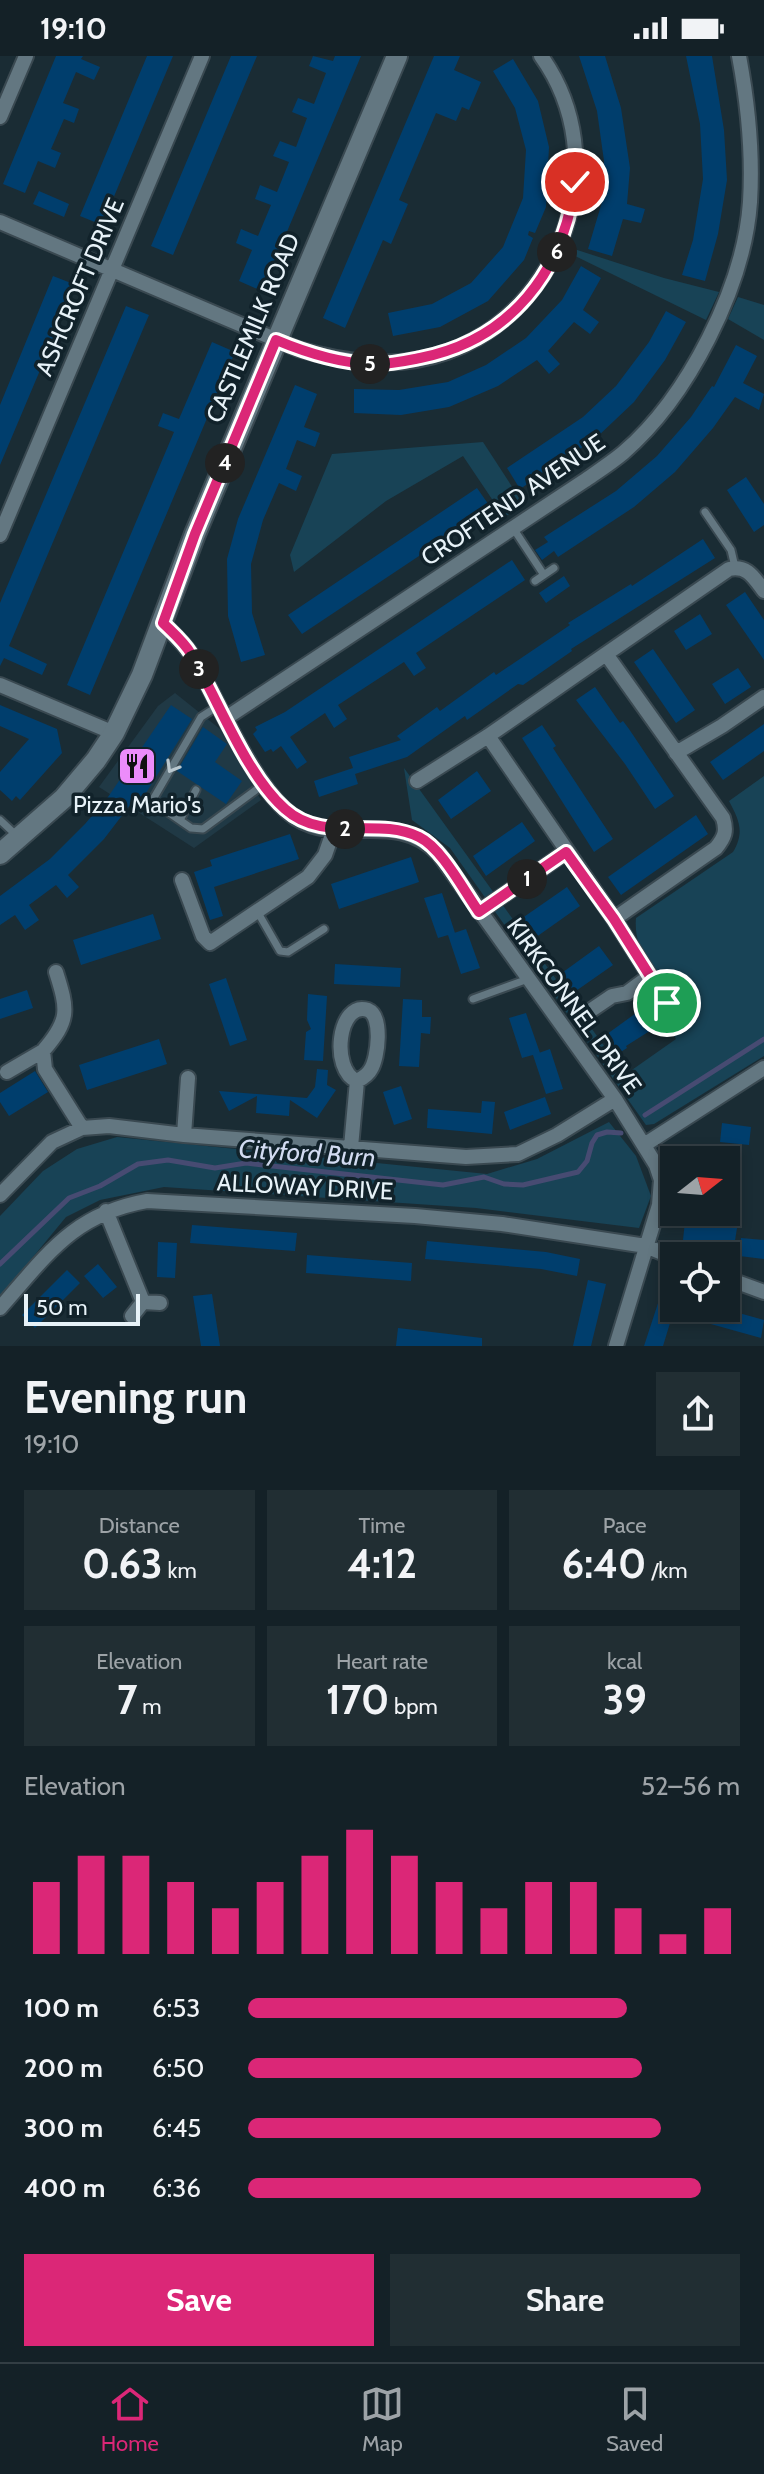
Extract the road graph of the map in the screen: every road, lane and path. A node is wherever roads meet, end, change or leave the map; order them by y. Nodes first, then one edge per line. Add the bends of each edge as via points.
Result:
1 (26, 56) edge
2 (202, 56) edge
3 (397, 56) edge
4 (541, 56) edge
5 (739, 56) edge
6 (0, 117) edge
7 (0, 222) edge
8 (111, 269) junction
9 (276, 340) junction
10 (705, 512) dead end
11 (513, 528) junction
12 (0, 535) edge
13 (735, 567) junction
14 (554, 568) dead end
15 (544, 575) junction
16 (535, 581) dead end
17 (764, 591) edge
18 (163, 623) junction
19 (606, 654) junction
20 (0, 685) edge
21 (764, 697) edge
22 (222, 712) junction
23 (114, 733) junction
24 (488, 736) junction
25 (676, 753) junction
26 (417, 781) dead end
27 (264, 784) junction
28 (196, 790) dead end
29 (0, 820) edge
30 (180, 820) junction
31 (334, 829) junction
32 (20, 839) junction
33 (566, 852) junction
34 (0, 854) edge
35 (182, 880) dead end
36 (257, 911) junction
37 (479, 912) junction
38 (614, 919) junction
39 (324, 929) dead end
40 (56, 972) dead end
41 (650, 976) junction
42 (528, 979) junction
43 (473, 999) dead end
44 (667, 1003) dead end
45 (584, 1015) dead end
46 (43, 1051) junction
47 (764, 1068) edge
48 (7, 1072) dead end
49 (188, 1078) dead end
50 (357, 1081) junction
51 (615, 1099) junction
52 (82, 1128) junction
53 (184, 1135) junction
54 (644, 1145) junction
55 (351, 1147) junction
56 (0, 1195) edge
57 (106, 1211) junction
58 (646, 1246) junction
59 (660, 1252) edge
60 (740, 1283) edge
61 (764, 1292) edge
62 (143, 1302) junction
63 (160, 1303) dead end
64 (0, 1308) edge
65 (132, 1316) dead end
66 (616, 1346) edge

1 - 6 street
2 - 8 street, ASHCROFT DRIVE
3 - 9 street, CASTLEMILK ROAD
4 - 9 street via 566,104 575,140 571,212 545,271 499,326 444,353 374,364 339,361
5 - 11 street, CROFTEND AVENUE via 751,144 750,204 739,262 718,318 690,372 624,452
7 - 8 street
8 - 9 street
8 - 12 street, ASHCROFT DRIVE
9 - 18 street, CASTLEMILK ROAD
10 - 13 lane via 731,550
11 - 15 lane
11 - 22 street, CROFTEND AVENUE
13 - 17 street via 750,572
13 - 19 street
14 - 15 lane
15 - 16 lane
18 - 22 street, KIRKCONNEL DRIVE via 190,651
18 - 23 street, CASTLEMILK ROAD
19 - 24 street
19 - 25 street
20 - 23 street
21 - 25 street
22 - 27 street, KIRKCONNEL DRIVE
22 -> 30 lane via 201,717 152,801
23 - 32 street, CASTLEMILK ROAD via 64,798
24 - 26 street
24 - 33 street
25 - 38 street via 723,818 723,840
27 - 30 lane via 203,829
27 - 31 street, KIRKCONNEL DRIVE via 296,818
28 - 30 lane
29 - 32 lane
31 - 36 street via 325,855 308,877
31 - 37 street, KIRKCONNEL DRIVE via 418,836 439,854
32 - 34 street, CASTLEMILK ROAD
33 - 37 street
33 - 38 street
35 - 36 street via 210,943
36 - 39 lane via 280,951 288,952
37 - 42 street, KIRKCONNEL DRIVE
38 - 41 street
40 - 46 street via 65,1021
41 - 44 street
41 - 45 street
42 - 43 lane
42 - 51 street, KIRKCONNEL DRIVE
46 - 48 street
46 - 52 street via 45,1069
47 - 54 street
49 - 53 street
50 - 50 street via 341,1066 343,1024 356,1010 368,1010 378,1025 375,1060
50 - 55 street
51 - 54 street, KIRKCONNEL DRIVE
51 - 55 street via 518,1154 466,1157
52 - 53 street
52 - 56 street via 52,1142
53 - 55 street
54 - 58 street, KIRKCONNEL DRIVE via 661,1180
57 - 58 street, ALLOWAY DRIVE via 169,1201 415,1216 548,1229
57 - 62 street
57 - 64 street, ALLOWAY DRIVE via 74,1229
58 - 59 street, ALLOWAY DRIVE
58 - 66 street, KIRKCONNEL DRIVE
60 - 61 street
62 - 63 street
62 - 65 street

